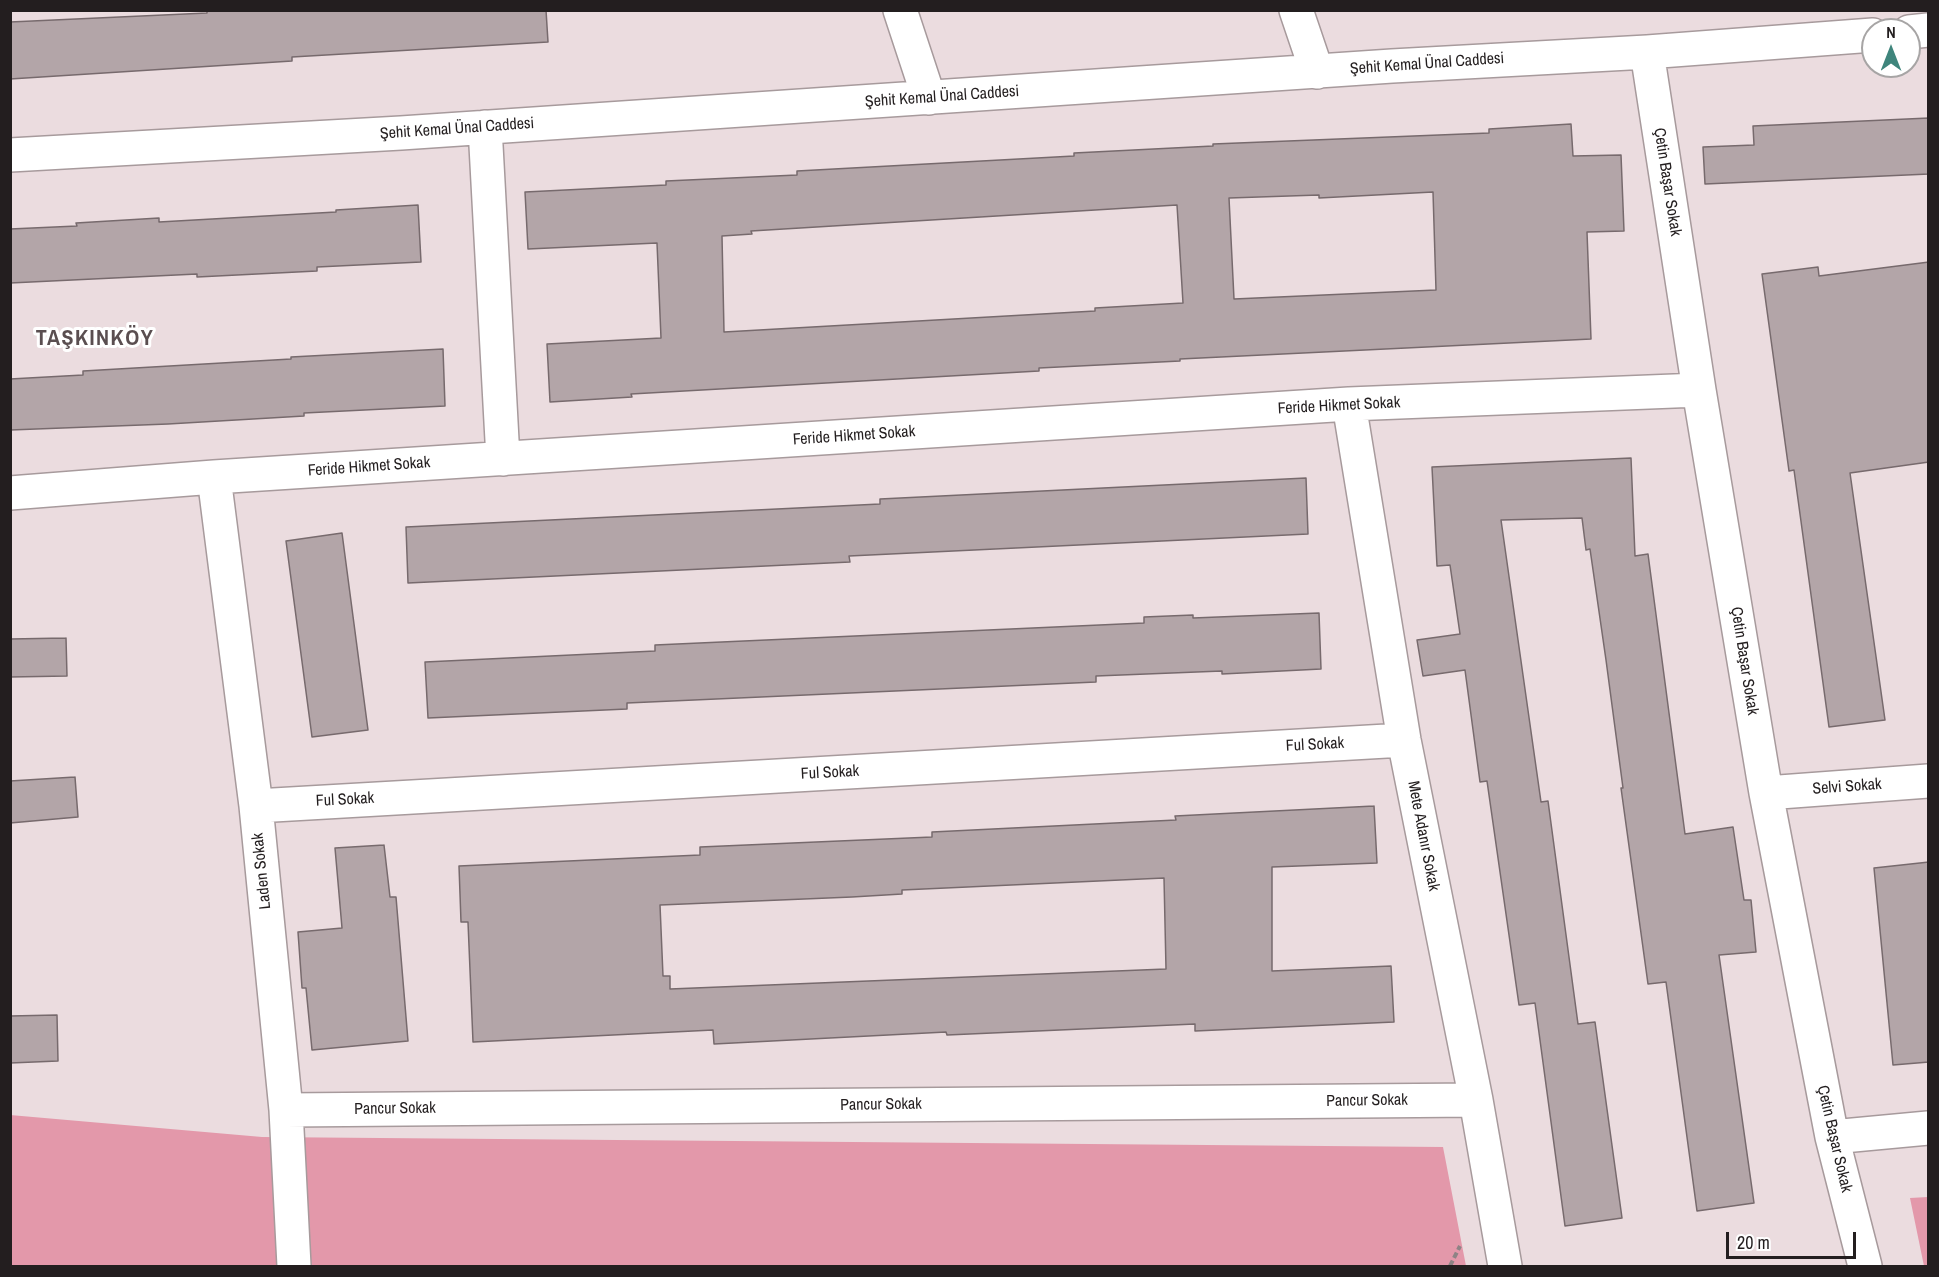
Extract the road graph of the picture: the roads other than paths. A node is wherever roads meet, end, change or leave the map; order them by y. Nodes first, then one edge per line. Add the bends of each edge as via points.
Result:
1 (900, 10) edge
2 (1296, 10) edge
3 (1861, 35) edge
4 (1647, 52) junction
5 (1317, 72) junction
6 (929, 98) junction
7 (485, 127) junction
8 (10, 155) edge
9 (1699, 390) junction
10 (1349, 404) junction
11 (503, 459) junction
12 (214, 477) junction
13 (10, 493) edge
14 (1404, 740) junction
15 (1929, 781) edge
16 (1766, 793) junction
17 (256, 806) junction
18 (1476, 1100) junction
19 (286, 1110) junction
20 (1929, 1128) edge
21 (1832, 1137) junction
22 (294, 1266) edge
23 (1505, 1266) edge
24 (1865, 1266) edge

1 - 6 street
2 - 5 street
3 - 4 street, Şehit Kemal Ünal Caddesi
4 - 5 street, Şehit Kemal Ünal Caddesi
4 - 9 street, Çetin Başar Sokak
5 - 6 street, Şehit Kemal Ünal Caddesi
6 - 7 street, Şehit Kemal Ünal Caddesi
7 - 8 street, Şehit Kemal Ünal Caddesi
7 - 11 street
9 - 10 street, Feride Hikmet Sokak
9 - 16 street, Çetin Başar Sokak
10 - 11 street, Feride Hikmet Sokak
10 - 14 street, Mete Adanır Sokak
11 - 12 street, Feride Hikmet Sokak
12 - 13 street, Feride Hikmet Sokak
12 - 17 street, Laden Sokak
14 - 17 street, Ful Sokak
14 - 18 street, Mete Adanır Sokak
15 - 16 street, Selvi Sokak
16 - 21 street, Çetin Başar Sokak
17 - 19 street, Laden Sokak
18 - 19 street, Pancur Sokak
18 - 23 street, Mete Adanır Sokak
19 - 22 street, Laden Sokak
20 - 21 street
21 - 24 street, Çetin Başar Sokak

